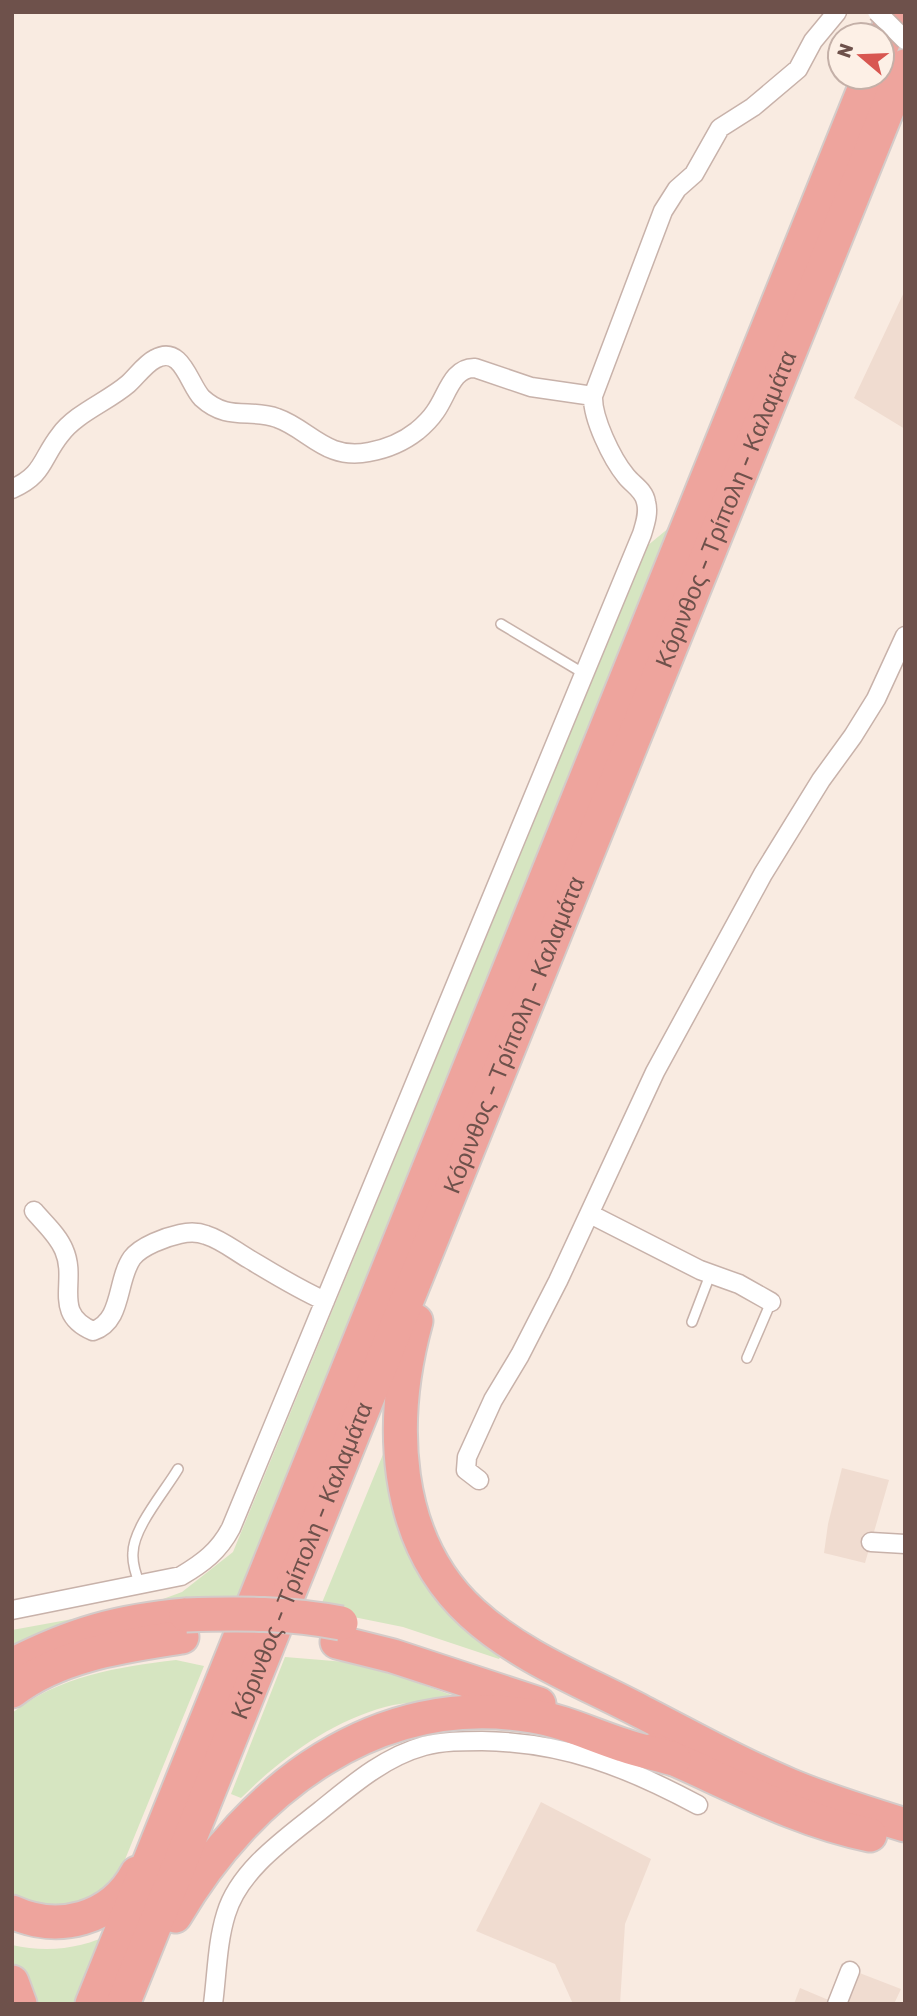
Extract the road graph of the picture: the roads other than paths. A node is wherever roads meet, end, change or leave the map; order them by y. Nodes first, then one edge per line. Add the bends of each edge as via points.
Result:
1 (837, 12) edge
2 (877, 12) edge
3 (905, 40) edge
4 (905, 66) edge
5 (863, 91) edge
6 (593, 396) junction
7 (12, 489) edge
8 (501, 624) dead end
9 (905, 636) edge
10 (583, 673) junction
11 (461, 1167) junction
12 (34, 1211) dead end
13 (590, 1214) junction
14 (710, 1275) junction
15 (325, 1301) junction
16 (771, 1302) joint
17 (692, 1322) dead end
18 (747, 1358) dead end
19 (178, 1469) dead end
20 (479, 1479) dead end
21 (871, 1542) dead end
22 (905, 1544) edge
23 (140, 1586) junction
24 (12, 1610) edge
25 (184, 1626) junction
26 (339, 1632) junction
27 (12, 1665) edge
28 (12, 1690) edge
29 (720, 1753) junction
30 (674, 1759) junction
31 (173, 1804) junction
32 (698, 1805) dead end
33 (905, 1825) edge
34 (905, 1841) edge
35 (12, 1912) edge
36 (850, 1971) dead end
37 (12, 1982) edge
38 (20, 2004) edge
39 (92, 2004) edge
40 (123, 2004) edge
41 (213, 2004) edge
42 (837, 2004) edge

1 - 6 street via 798,69 720,128 694,174 670,198
2 - 3 street, bridge
4 - 11 highway, Κόρινθος - Τρίπολη - Καλαμάτα
5 - 31 highway, Κόρινθος - Τρίπολη - Καλαμάτα
6 - 7 street via 531,387 467,367 416,432 390,447 342,452 320,445 278,418 220,409 201,397 180,362 168,356 155,358 127,385 71,424 38,471
6 - 10 street via 595,419 626,477 642,491 647,513
8 - 10 lane
9 - 13 street via 876,699 821,780 711,967 655,1072
10 - 15 street
11 - 29 highway via 405,1371 401,1449 413,1522 452,1592 494,1630 534,1656
11 - 40 highway, Κόρινθος - Τρίπολη - Καλαμάτα
12 - 15 street via 65,1252 72,1317 93,1331 104,1327 113,1314 133,1257 166,1239 192,1232 217,1240
13 - 14 street
13 - 20 street via 467,1457 466,1470
14 - 16 street
14 - 17 lane
15 - 23 street via 242,1507 222,1545 204,1563 181,1576
16 - 18 lane
19 - 23 lane via 137,1533 132,1551
21 - 22 street
23 - 24 street
25 - 26 highway, bridge via 272,1614 308,1617
25 - 27 highway via 133,1620 59,1642
25 - 28 highway via 49,1668
26 - 29 highway via 426,1648
26 - 30 highway via 393,1656 564,1712
29 - 33 highway via 790,1786
30 - 34 highway via 818,1822
30 - 40 highway via 578,1727 531,1716 483,1712 400,1724 343,1746 302,1771 216,1854 187,1894
31 - 35 highway via 134,1878 107,1906 71,1922 49,1923
31 - 39 highway, Κόρινθος - Τρίπολη - Καλαμάτα
32 - 41 street via 628,1770 542,1746 457,1741 401,1754 345,1791 251,1872 226,1913
36 - 42 street
37 - 38 highway

